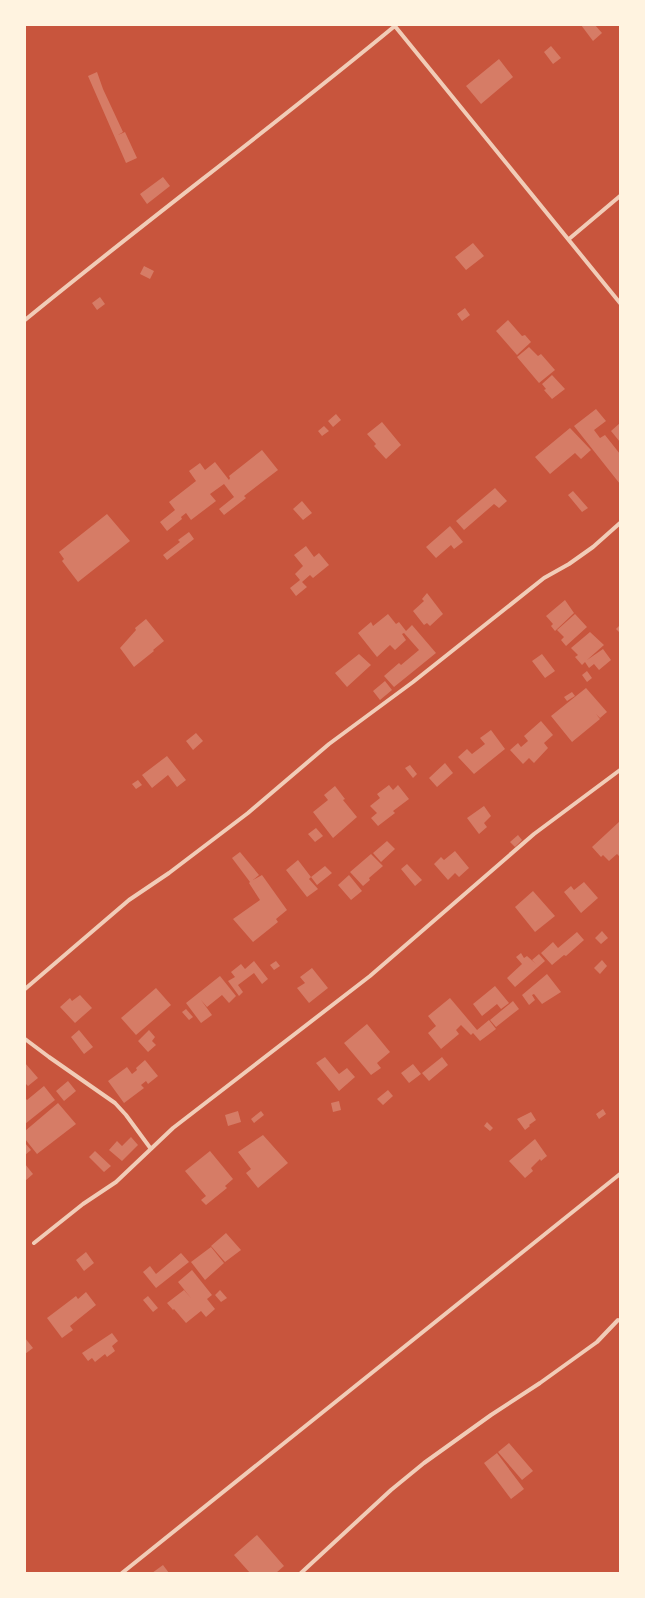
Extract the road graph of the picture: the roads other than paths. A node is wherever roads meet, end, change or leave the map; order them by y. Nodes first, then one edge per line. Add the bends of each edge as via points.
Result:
1 (395, 25) edge
2 (620, 196) edge
3 (569, 239) junction
4 (620, 303) edge
5 (25, 320) edge
6 (620, 523) edge
7 (620, 770) edge
8 (25, 989) edge
9 (25, 1039) edge
10 (151, 1149) junction
11 (620, 1174) edge
12 (34, 1243) dead end
13 (618, 1320) dead end
14 (122, 1573) edge
15 (301, 1573) edge

1 - 3 street
1 - 5 street via 257,138
2 - 3 street
3 - 4 street
6 - 8 street via 593,547 544,578 413,682 329,744 248,813 129,900
7 - 10 street via 534,834 370,976 173,1128
9 - 10 street via 115,1103
10 - 12 street via 116,1182 83,1204
11 - 14 street
13 - 15 street via 597,1342 540,1384 491,1415 390,1490

